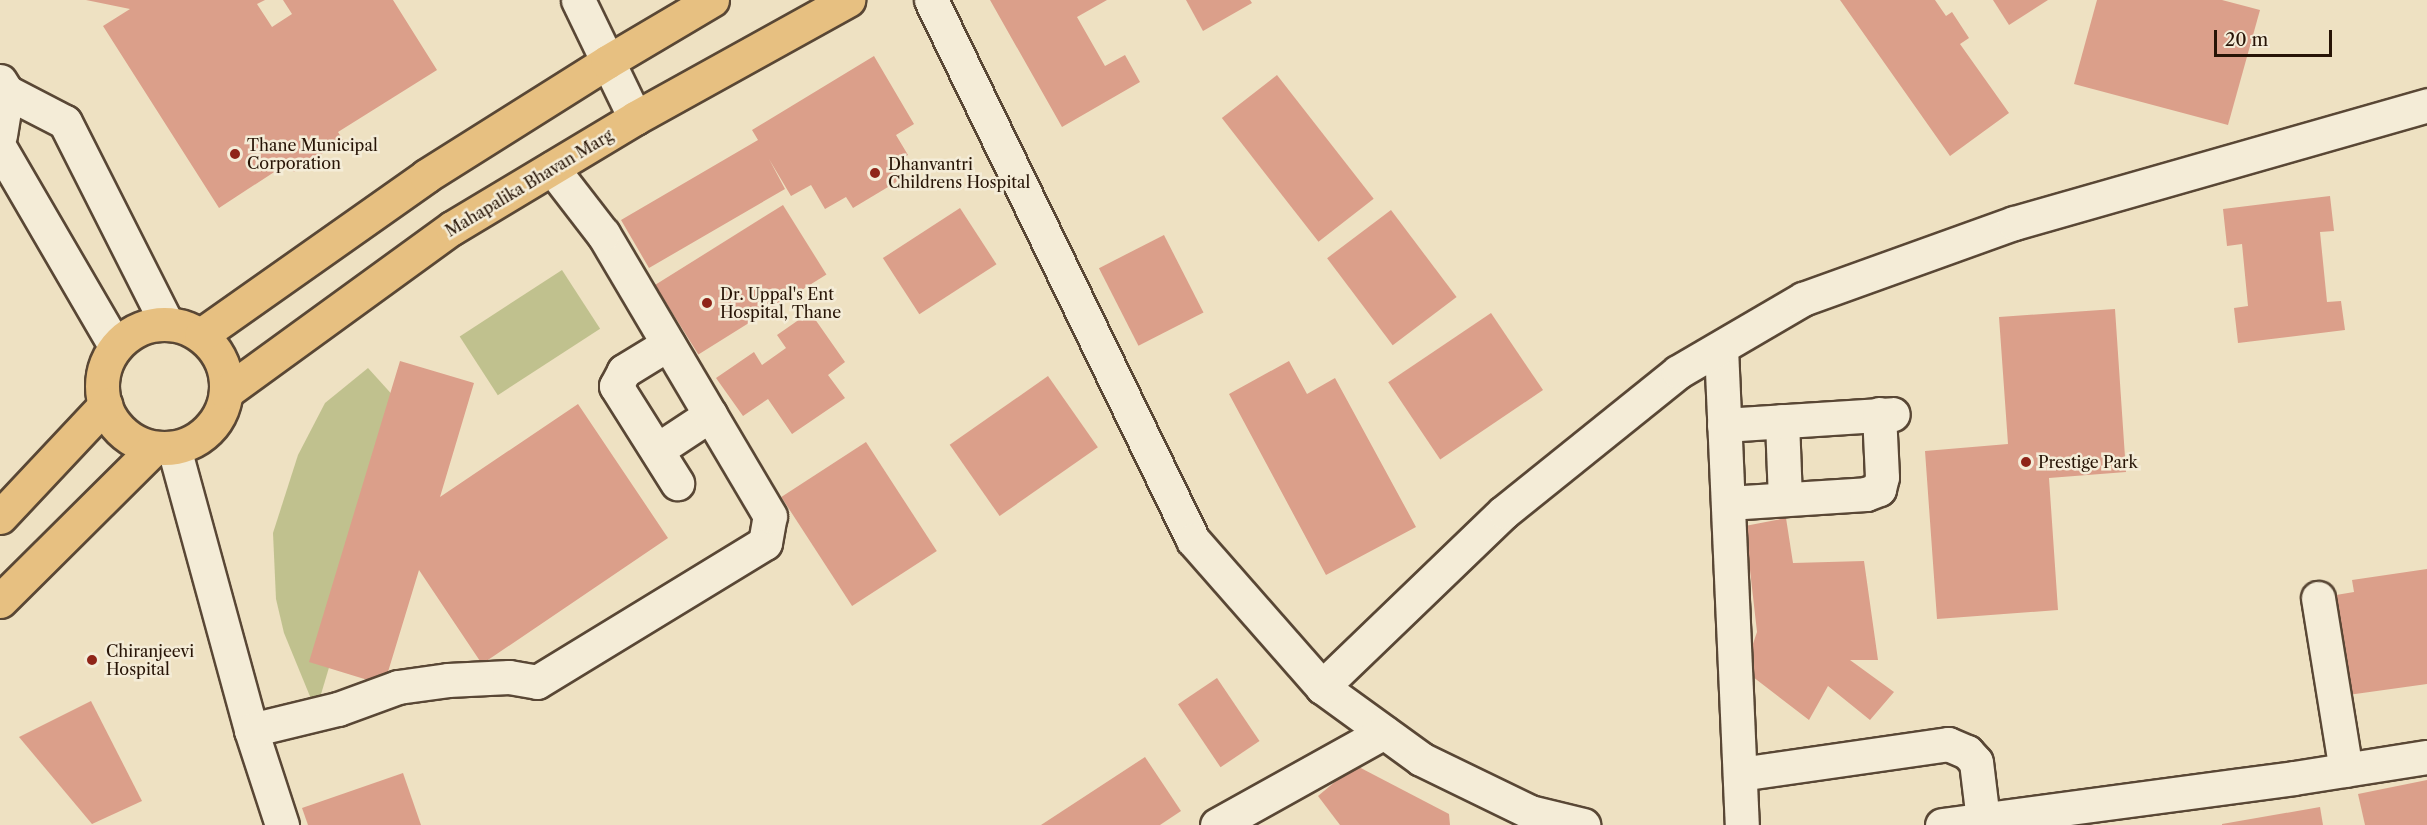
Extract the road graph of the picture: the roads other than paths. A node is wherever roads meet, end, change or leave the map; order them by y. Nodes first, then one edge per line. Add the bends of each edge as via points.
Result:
1 (578, 0) edge
2 (712, 0) edge
3 (848, 0) edge
4 (931, 0) edge
5 (607, 62) junction
6 (4, 86) edge
7 (2427, 105) edge
8 (635, 118) junction
9 (0, 135) edge
10 (0, 148) edge
11 (552, 168) junction
12 (167, 324) junction
13 (201, 335) junction
14 (668, 344) junction
15 (116, 347) junction
16 (1721, 348) junction
17 (226, 392) junction
18 (105, 405) junction
19 (710, 415) junction
20 (1782, 421) junction
21 (1724, 425) junction
22 (164, 448) junction
23 (657, 450) junction
24 (677, 483) dead end
25 (1785, 499) junction
26 (1728, 503) junction
27 (0, 517) edge
28 (2318, 598) dead end
29 (0, 601) edge
30 (1322, 687) junction
31 (251, 730) junction
32 (1384, 732) junction
33 (2427, 757) edge
34 (2346, 770) junction
35 (1740, 774) junction
36 (1983, 820) junction
37 (282, 825) edge
38 (1216, 825) edge
39 (1583, 825) edge
40 (1742, 825) edge
41 (1942, 825) edge

1 - 5 street
2 - 5 main road
3 - 8 main road, Mahapalika Bhavan Marg
4 - 30 street via 1193,540
5 - 8 street
5 - 13 main road via 426,176
6 - 9 street
6 - 12 street via 65,122
7 - 16 street via 2014,224 1803,299
8 - 11 main road, Mahapalika Bhavan Marg
10 - 15 street
11 - 14 street via 603,234
11 - 17 main road, Mahapalika Bhavan Marg via 452,228
12 - 13 main road via 182,325
12 - 15 main road via 140,328
13 - 17 main road via 216,350 224,370
14 - 19 street
14 - 23 street via 624,371 616,386
15 - 18 main road via 108,356 101,377
16 - 21 street
16 - 30 street via 1678,372 1504,512
17 - 22 main road via 220,412 208,430 192,442
18 - 22 main road via 120,431 135,442
18 - 27 main road
19 - 23 street
19 - 31 street via 770,516 765,543 537,682 509,677 398,687 338,709
20 - 21 street
20 - 25 street
20 - 25 street via 1886,414 1879,489 1866,494
21 - 26 street
22 - 29 main road
22 - 31 street
23 - 24 street
25 - 26 street
26 - 35 street
28 - 34 street
30 - 32 street
31 - 37 street
32 - 38 street
32 - 39 street via 1421,759 1530,812
33 - 34 street
34 - 36 street
35 - 36 street via 1948,744 1967,752 1976,762
35 - 40 street
36 - 41 street

